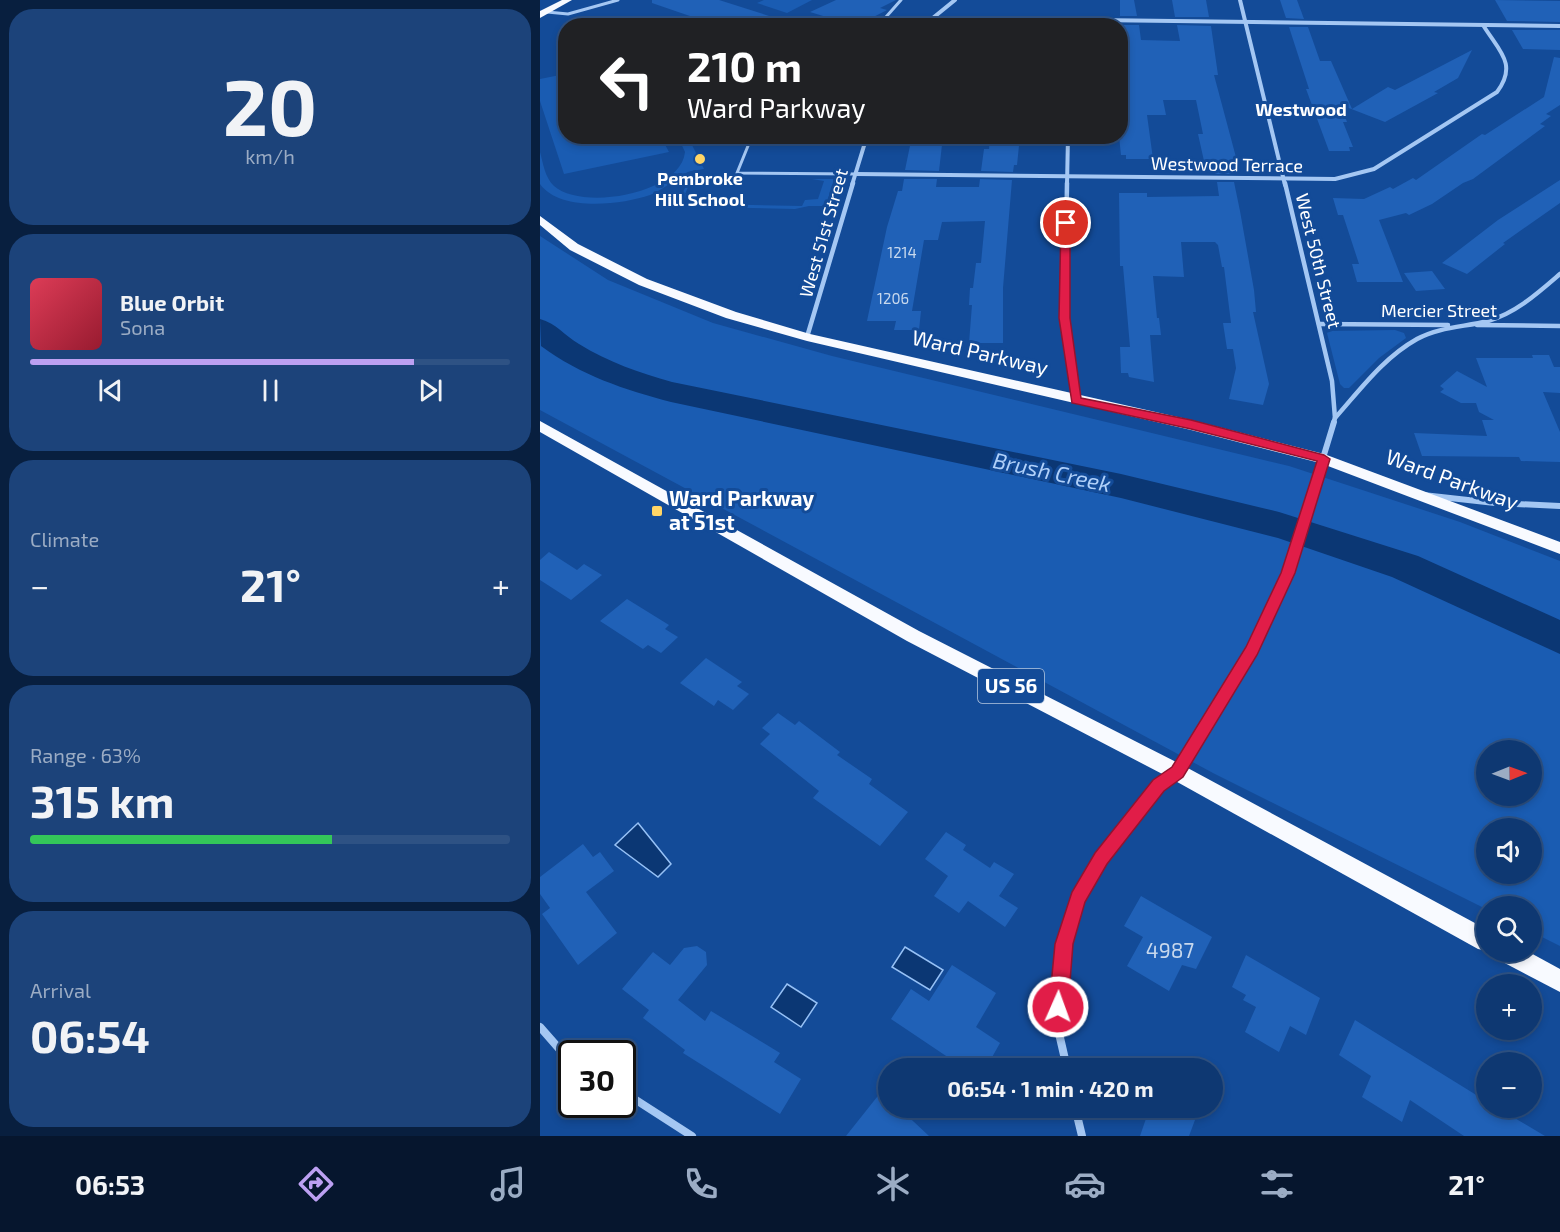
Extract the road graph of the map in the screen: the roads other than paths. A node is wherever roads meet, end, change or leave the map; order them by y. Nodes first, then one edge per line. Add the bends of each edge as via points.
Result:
1 (568, 0) edge
2 (618, 0) edge
3 (901, 0) edge
4 (956, 0) edge
5 (1240, 0) edge
6 (542, 13) edge
7 (887, 18) edge
8 (930, 18) edge
9 (1245, 22) junction
10 (1128, 23) edge
11 (1483, 25) junction
12 (1560, 26) edge
13 (749, 144) edge
14 (864, 144) edge
15 (1068, 144) edge
16 (855, 174) junction
17 (1067, 177) junction
18 (1283, 180) junction
19 (540, 219) edge
20 (1560, 274) edge
21 (1319, 324) junction
22 (1465, 326) junction
23 (1560, 326) edge
24 (807, 337) junction
25 (1076, 400) junction
26 (1335, 418) junction
27 (540, 426) edge
28 (1324, 459) junction
29 (1422, 495) junction
30 (1560, 506) edge
31 (1560, 548) edge
32 (1177, 772) junction
33 (1476, 936) edge
34 (1525, 962) edge
35 (1560, 981) edge
36 (540, 1027) edge
37 (558, 1047) edge
38 (1065, 1058) edge
39 (636, 1100) edge
40 (1078, 1118) edge
41 (692, 1136) edge
42 (1082, 1136) edge

1 - 6 highway
2 - 6 lane via 568,14
3 - 7 lane
4 - 8 street
5 - 9 street, West 50th Street
9 - 10 street
9 - 11 street
9 - 18 street, West 50th Street
11 - 12 street
11 - 18 street, Westwood Terrace via 1508,67 1509,74 1497,92 1374,169 1335,178
13 - 16 lane via 737,173
14 - 16 street, West 51st Street
15 - 17 street
16 - 17 street, Westwood Terrace
16 - 24 street, West 51st Street
17 - 18 street, Westwood Terrace
17 - 25 street via 1065,318
18 - 21 street, West 50th Street
19 - 24 highway, Ward Parkway via 574,247 643,282 731,315
20 - 22 street via 1498,318
21 - 22 street, Mercier Street
21 - 26 street, West 50th Street via 1332,381
22 - 23 street, Mercier Street
22 - 26 street via 1417,339 1383,365
24 - 25 highway, Ward Parkway
25 - 28 highway, Ward Parkway via 1191,424
26 - 28 street, West 50th Street
27 - 32 highway, US 56 via 913,636
28 - 29 highway, Ward Parkway
28 - 32 street, West 50th Street via 1288,573 1251,651
29 - 30 street
29 - 31 highway, Ward Parkway
32 - 33 highway, US 56
32 - 38 street, West 50th Street via 1158,786 1101,858 1078,898 1064,944 1059,986 1058,1029
34 - 35 highway
36 - 37 street
39 - 41 street
40 - 42 street

